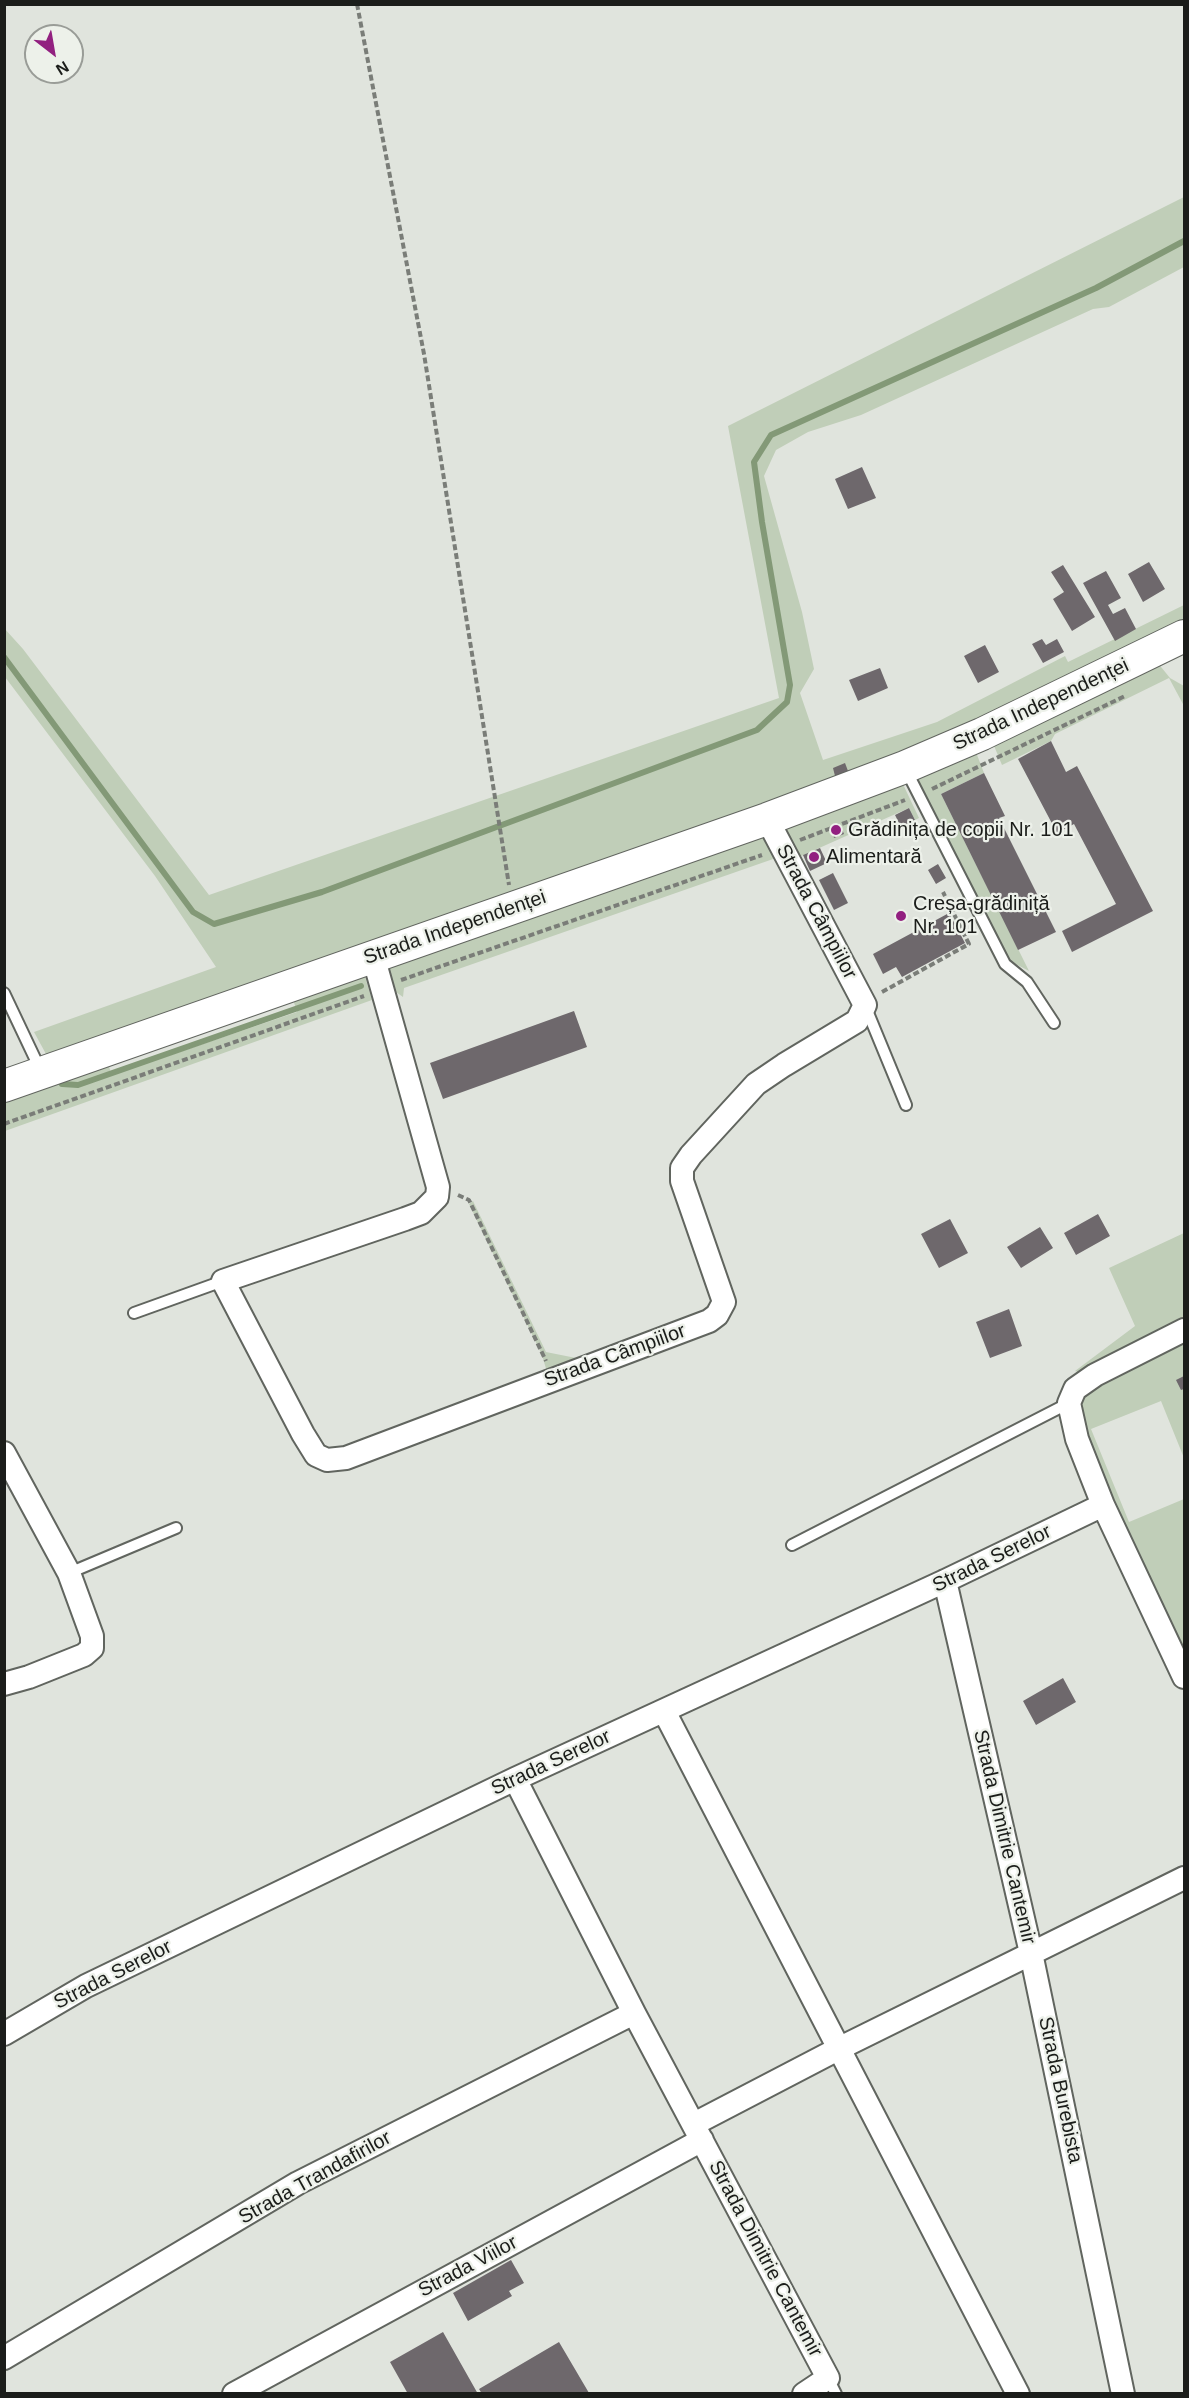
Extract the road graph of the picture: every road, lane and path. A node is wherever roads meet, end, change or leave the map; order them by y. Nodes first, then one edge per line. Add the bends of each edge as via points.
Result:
1 (357, 4) edge
2 (1182, 644) edge
3 (905, 767) junction
4 (767, 819) junction
5 (943, 892) dead end
6 (513, 908) junction
7 (373, 956) junction
8 (4, 993) edge
9 (865, 1005) junction
10 (1054, 1023) dead end
11 (42, 1072) junction
12 (4, 1086) edge
13 (906, 1105) dead end
14 (438, 1186) junction
15 (223, 1281) junction
16 (134, 1312) dead end
17 (1185, 1330) edge
18 (552, 1379) junction
19 (1070, 1403) junction
20 (4, 1453) edge
21 (1103, 1505) junction
22 (177, 1528) dead end
23 (792, 1545) dead end
24 (69, 1573) junction
25 (945, 1581) junction
26 (1185, 1677) edge
27 (4, 1684) edge
28 (664, 1711) junction
29 (515, 1779) junction
30 (1185, 1878) edge
31 (1031, 1953) junction
32 (634, 2013) junction
33 (4, 2034) edge
34 (838, 2049) junction
35 (698, 2132) junction
36 (4, 2358) edge
37 (832, 2386) edge
38 (234, 2394) edge
39 (804, 2394) edge
40 (1018, 2394) edge
41 (1123, 2394) edge

1 - 6 path via 424,354
2 - 3 main road, Strada Independenței
3 - 4 main road, Strada Independenței
3 - 10 lane via 1005,964 1028,982
4 - 6 main road, Strada Independenței
4 - 9 street, Strada Câmpiilor
5 - 9 path via 969,944 887,987
6 - 7 main road, Strada Independenței
7 - 11 main road, Strada Independenței
7 - 14 street
8 - 11 lane
9 - 13 lane, Strada Câmpiilor
9 - 18 street, Strada Câmpiilor via 857,1021 756,1084 682,1168 682,1181 724,1302 717,1314 709,1321
11 - 12 main road, Strada Independenței
14 - 15 street via 437,1197 420,1213
14 - 18 path via 469,1200 543,1351
15 - 16 lane
15 - 18 street, Strada Câmpiilor via 303,1434 316,1455 327,1460 346,1458
17 - 19 street via 1095,1375 1076,1389
19 - 21 street via 1077,1439
19 - 23 lane
20 - 24 street
21 - 25 street, Strada Serelor
21 - 26 street
22 - 24 lane
24 - 27 street via 92,1636 92,1648
25 - 28 street, Strada Serelor
25 - 31 street, Strada Dimitrie Cantemir
28 - 29 street, Strada Serelor
28 - 34 street
29 - 32 street, Strada Dimitrie Cantemir
29 - 33 street, Strada Serelor via 86,1986
30 - 31 street
31 - 34 street, Strada Dimitrie Cantemir
31 - 41 street, Strada Burebista
32 - 35 street, Strada Dimitrie Cantemir
32 - 36 street, Strada Trandafirilor via 298,2183
34 - 35 street, Strada Dimitrie Cantemir
34 - 40 street
35 - 37 street, Strada Dimitrie Cantemir
35 - 38 street, Strada Viilor
37 - 39 street

